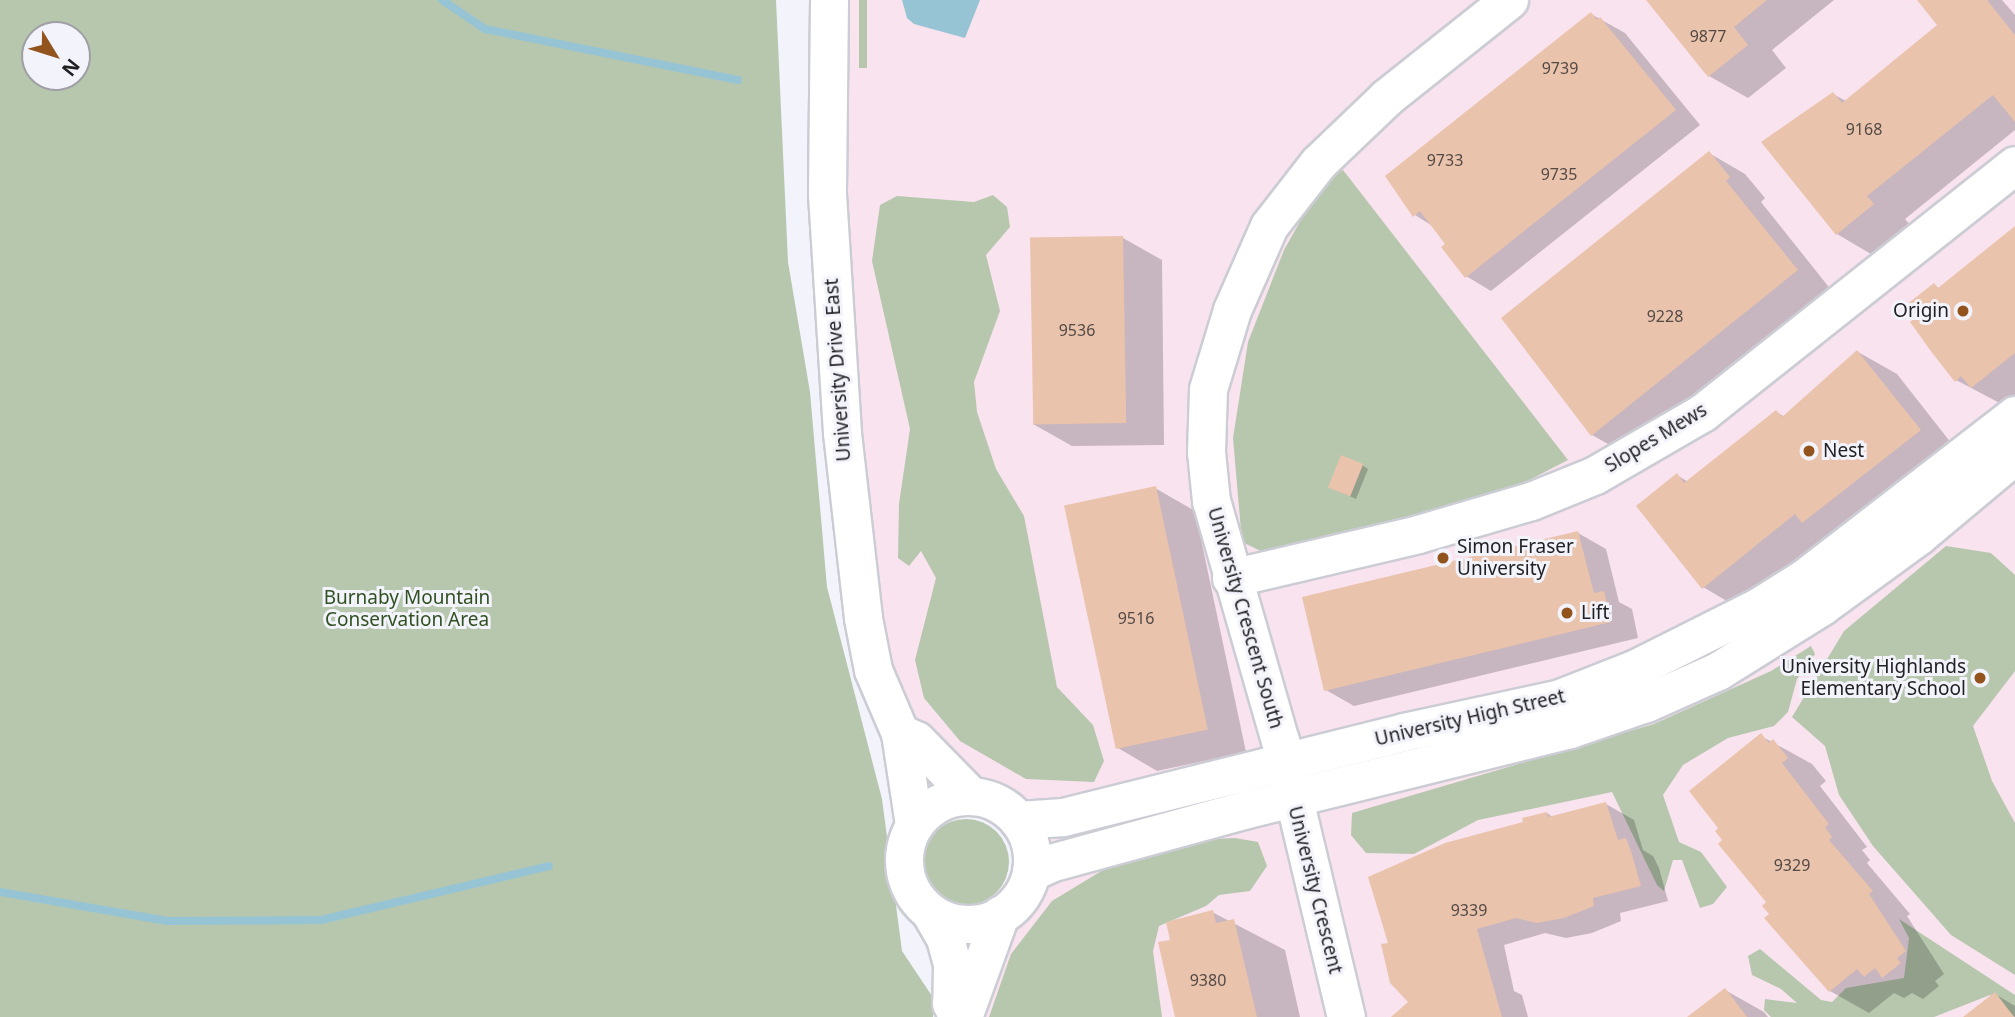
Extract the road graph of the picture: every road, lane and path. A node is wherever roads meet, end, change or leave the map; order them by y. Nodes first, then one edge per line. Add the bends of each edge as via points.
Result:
1 (829, 0) edge
2 (1509, 0) edge
3 (2015, 165) edge
4 (2015, 415) edge
5 (2015, 455) edge
6 (1231, 578) junction
7 (900, 733) junction
8 (1288, 780) junction
9 (970, 795) junction
10 (1018, 820) junction
11 (915, 824) junction
12 (1031, 872) junction
13 (930, 912) junction
14 (1000, 915) junction
15 (961, 1017) edge
16 (1346, 1017) edge

1 - 7 street, University Drive East via 827,194 842,433 873,670
2 - 6 street, University Crescent South via 1387,97 1318,163 1269,226 1232,310 1208,389 1206,452 1211,500
3 - 6 street, Slopes Mews via 1702,413 1595,475 1531,502 1429,531
4 - 8 street, University High Street via 1804,578 1758,607 1636,668 1560,698
5 - 8 street, University High Street via 1918,536 1822,606 1718,671 1646,703 1570,729
6 - 8 street, University Crescent South
7 - 9 street via 916,740
7 - 11 street, University Drive East
8 - 10 street, University High Street via 1063,817
8 - 12 street, University High Street
8 - 16 street, University Crescent
9 - 10 street via 988,799
9 - 11 street via 939,803
10 - 12 street via 1028,836
11 - 13 street via 903,863 916,898
12 - 14 street via 1014,904
13 - 14 street via 964,924
13 - 15 street via 945,939 952,964 951,1003
14 - 15 street

